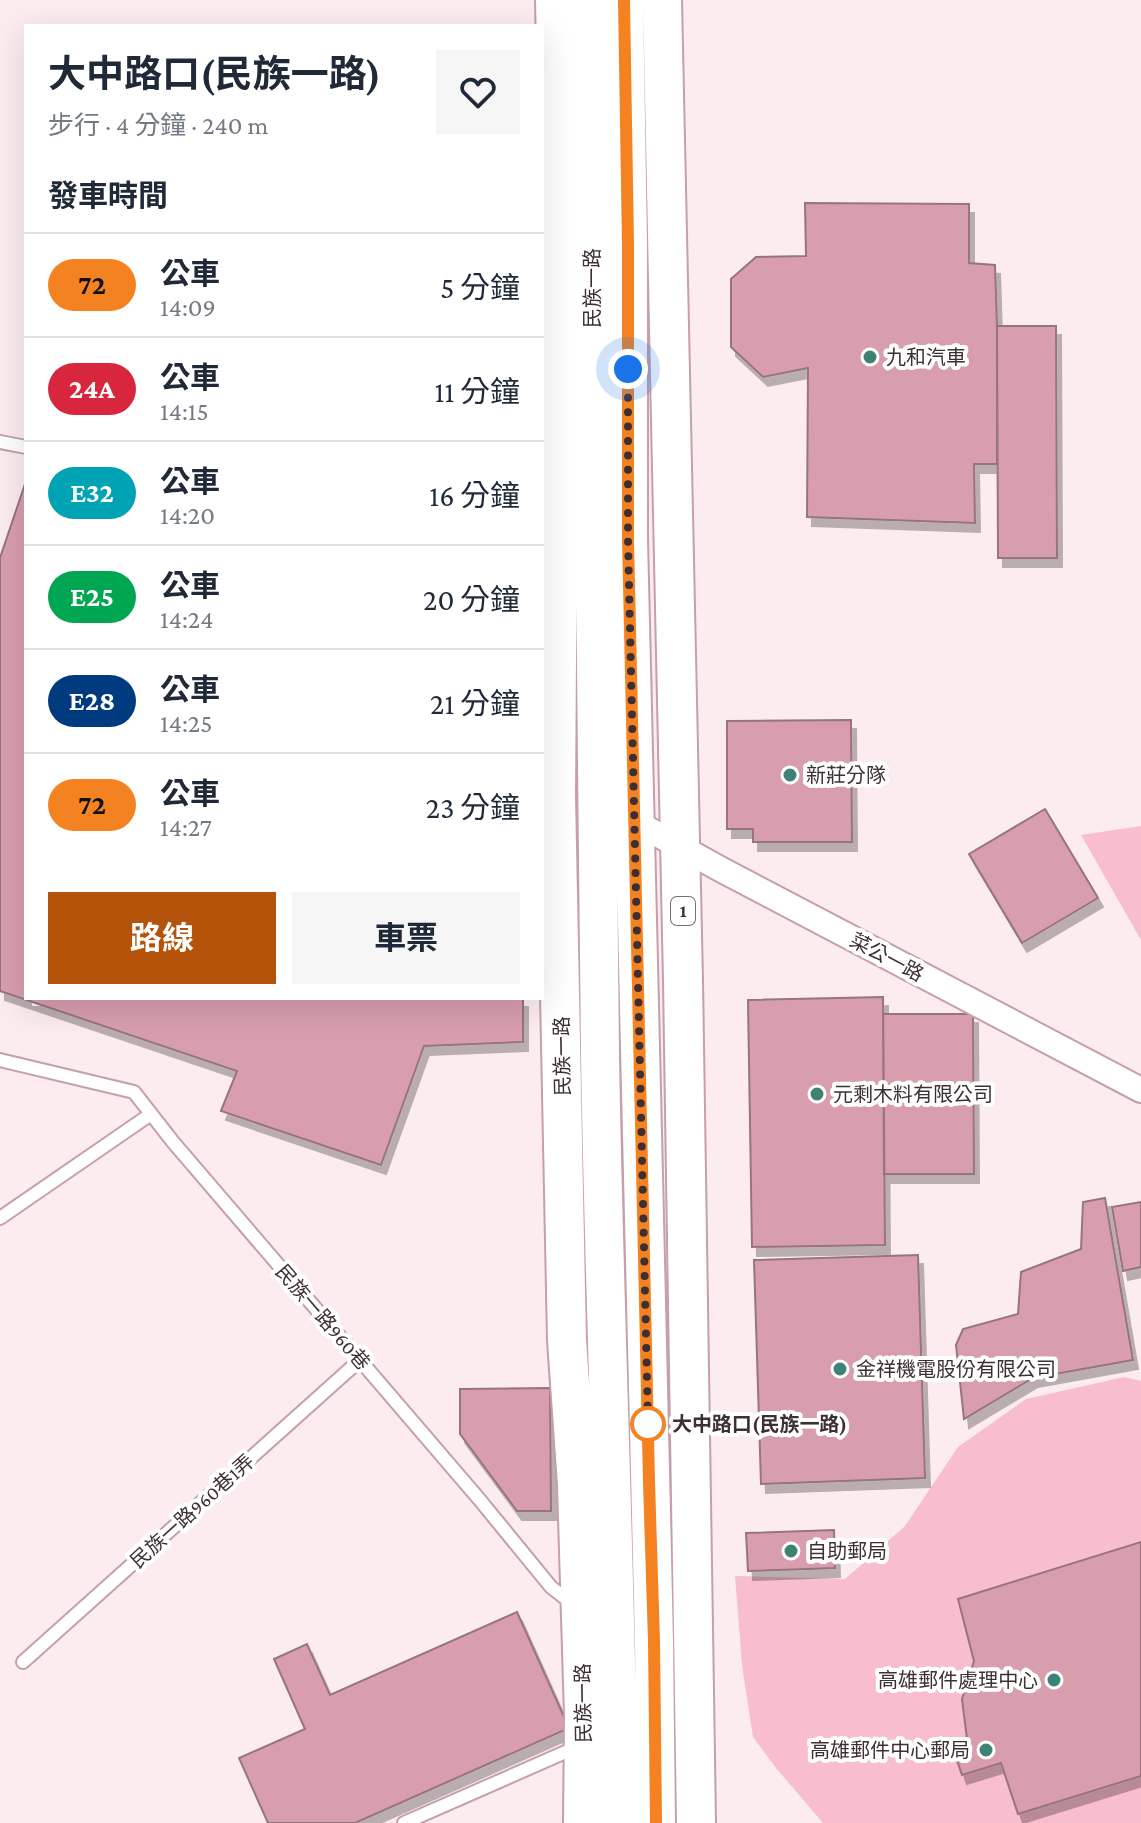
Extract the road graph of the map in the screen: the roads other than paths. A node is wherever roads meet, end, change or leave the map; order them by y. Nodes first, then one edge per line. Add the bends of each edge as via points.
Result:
1 (555, 0) edge
2 (589, 0) edge
3 (624, 0) edge
4 (662, 0) edge
5 (667, 203) junction
6 (628, 206) junction
7 (576, 310) junction
8 (0, 442) edge
9 (24, 447) edge
10 (628, 539) junction
11 (674, 540) junction
12 (555, 766) edge
13 (592, 793) junction
14 (634, 822) junction
15 (681, 848) junction
16 (600, 1055) junction
17 (562, 1057) junction
18 (0, 1060) edge
19 (1141, 1090) edge
20 (151, 1114) junction
21 (0, 1218) edge
22 (360, 1360) junction
23 (598, 1618) junction
24 (23, 1662) dead end
25 (584, 1744) junction
26 (404, 1823) edge
27 (583, 1823) edge
28 (619, 1823) edge
29 (656, 1823) edge
30 (696, 1823) edge

1 - 7 main road, 民族一路
2 - 7 main road, 民族一路
3 - 6 main road, 民族一路
4 - 5 main road, 1
5 - 6 main road
5 - 11 main road, 1
6 - 10 main road, 民族一路
7 - 12 main road, 民族一路
7 - 13 main road, 民族一路
8 - 9 lane
10 - 11 main road
10 - 14 main road, 民族一路
11 - 15 main road, 1
12 - 17 main road, 民族一路
13 - 14 street, 菜公一路
13 - 16 main road, 民族一路
14 - 15 street, 菜公一路
14 - 29 main road, 民族一路
15 - 19 street, 菜公一路
15 - 30 main road, 1
16 - 17 main road
16 - 23 main road, 民族一路 via 610,1484
17 - 23 main road, 民族一路 via 567,1340 577,1485
18 - 20 lane, 民族一路960巷 via 134,1092
20 - 21 lane
20 - 22 lane, 民族一路960巷
22 - 23 lane, 民族一路960巷 via 551,1587
22 - 24 lane, 民族一路960巷1弄
23 - 25 main road, 民族一路
23 - 28 main road, 民族一路
25 - 26 lane
25 - 27 main road, 民族一路

